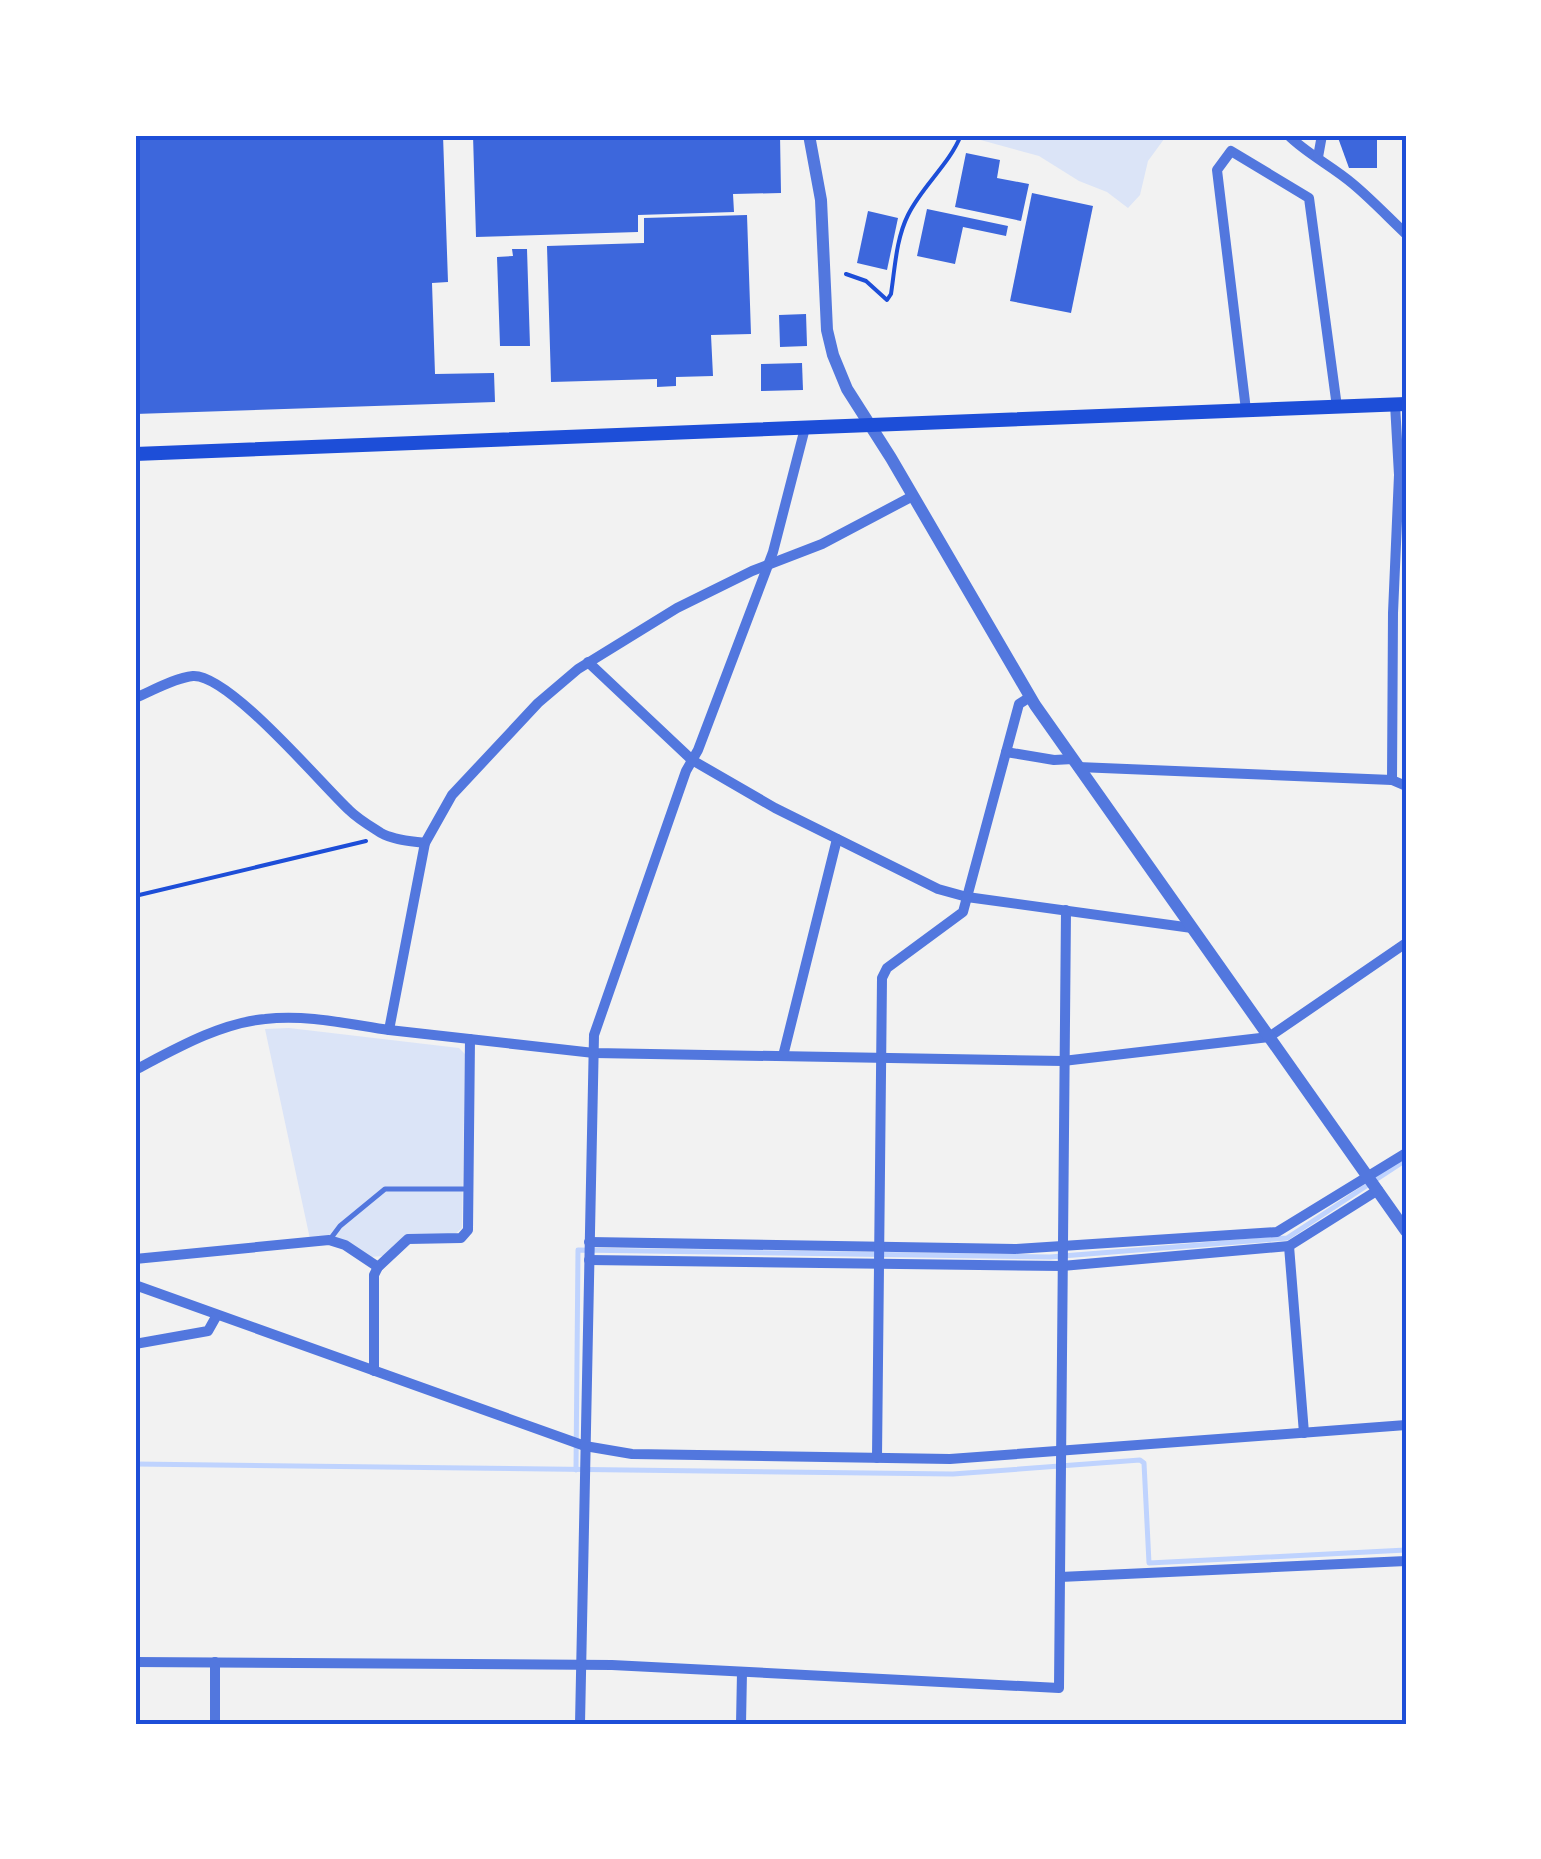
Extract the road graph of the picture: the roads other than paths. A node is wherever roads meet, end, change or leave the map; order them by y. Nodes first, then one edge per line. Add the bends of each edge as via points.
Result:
1 (809, 135) edge
2 (1288, 135) edge
3 (1322, 135) edge
4 (1318, 157) junction
5 (1406, 234) edge
6 (1400, 404) edge
7 (1337, 406) junction
8 (1246, 410) junction
9 (870, 424) junction
10 (805, 428) junction
11 (135, 454) edge
12 (911, 497) junction
13 (767, 565) junction
14 (588, 662) junction
15 (1030, 697) junction
16 (135, 698) edge
17 (1006, 752) junction
18 (692, 760) junction
19 (1075, 763) junction
20 (1392, 780) junction
21 (1406, 786) edge
22 (837, 839) junction
23 (425, 844) junction
24 (967, 897) junction
25 (1066, 910) junction
26 (1192, 928) junction
27 (1406, 943) edge
28 (389, 1030) junction
29 (1269, 1038) junction
30 (470, 1039) junction
31 (594, 1053) junction
32 (783, 1056) junction
33 (882, 1058) junction
34 (1063, 1061) junction
35 (135, 1070) edge
36 (1406, 1153) edge
37 (1368, 1177) junction
38 (468, 1189) junction
39 (1378, 1190) junction
40 (1406, 1231) edge
41 (330, 1240) junction
42 (590, 1242) junction
43 (1289, 1246) junction
44 (880, 1247) junction
45 (1062, 1248) junction
46 (135, 1259) edge
47 (589, 1260) junction
48 (879, 1264) junction
49 (1062, 1266) junction
50 (378, 1267) junction
51 (135, 1285) edge
52 (217, 1315) junction
53 (135, 1344) edge
54 (374, 1371) junction
55 (1406, 1425) edge
56 (1304, 1433) junction
57 (585, 1446) junction
58 (1060, 1451) junction
59 (877, 1458) junction
60 (1406, 1561) edge
61 (1060, 1577) junction
62 (135, 1662) edge
63 (214, 1662) junction
64 (581, 1665) junction
65 (742, 1672) junction
66 (214, 1724) edge
67 (580, 1724) edge
68 (741, 1724) edge

1 - 9 street via 821,200 828,336
2 - 4 street
3 - 4 street
4 - 5 street
6 - 7 main road
6 - 20 street
7 - 8 main road
7 - 8 street via 1310,198 1231,150 1217,170
8 - 9 main road
9 - 10 main road
9 - 12 street
10 - 11 main road
10 - 13 street
12 - 13 street
12 - 15 street
13 - 14 street via 677,608
13 - 18 street
14 - 18 street
14 - 23 street via 538,703 452,795
15 - 17 street via 1019,704
15 - 19 street
16 - 23 street via 205,678 290,746 352,813 386,836
17 - 19 street
17 - 24 street
18 - 22 street
18 - 31 street via 594,1035
19 - 20 street
19 - 26 street
20 - 21 street
22 - 24 street
22 - 32 street
23 - 28 street
24 - 25 street
24 - 33 street via 963,912 887,968
25 - 26 street
25 - 34 street
26 - 29 street
27 - 29 street
28 - 30 street
28 - 35 street via 262,1019 214,1032
29 - 34 street
29 - 37 street
30 - 31 street
30 - 38 street
31 - 32 street
31 - 42 street
32 - 33 street
33 - 34 street
33 - 44 street
34 - 45 street
36 - 37 street
37 - 39 street
37 - 45 street via 1277,1232
38 - 41 lane via 385,1189
38 - 50 street via 468,1230 461,1238 408,1239
39 - 40 street
39 - 43 street
41 - 46 street
41 - 50 street
42 - 44 street
42 - 47 street
43 - 49 street
43 - 56 street
44 - 45 street
44 - 48 street
45 - 49 street
47 - 48 street
47 - 57 street
48 - 49 street
48 - 59 street
49 - 58 street
50 - 54 street
51 - 52 street
52 - 53 street via 208,1331
52 - 54 street
54 - 57 street
55 - 56 street
56 - 58 street
57 - 59 street via 632,1454
57 - 64 street
58 - 59 street
58 - 61 street
60 - 61 street
61 - 65 street via 1059,1688
62 - 63 street
63 - 64 street
63 - 66 street
64 - 65 street
64 - 67 street
65 - 68 street

